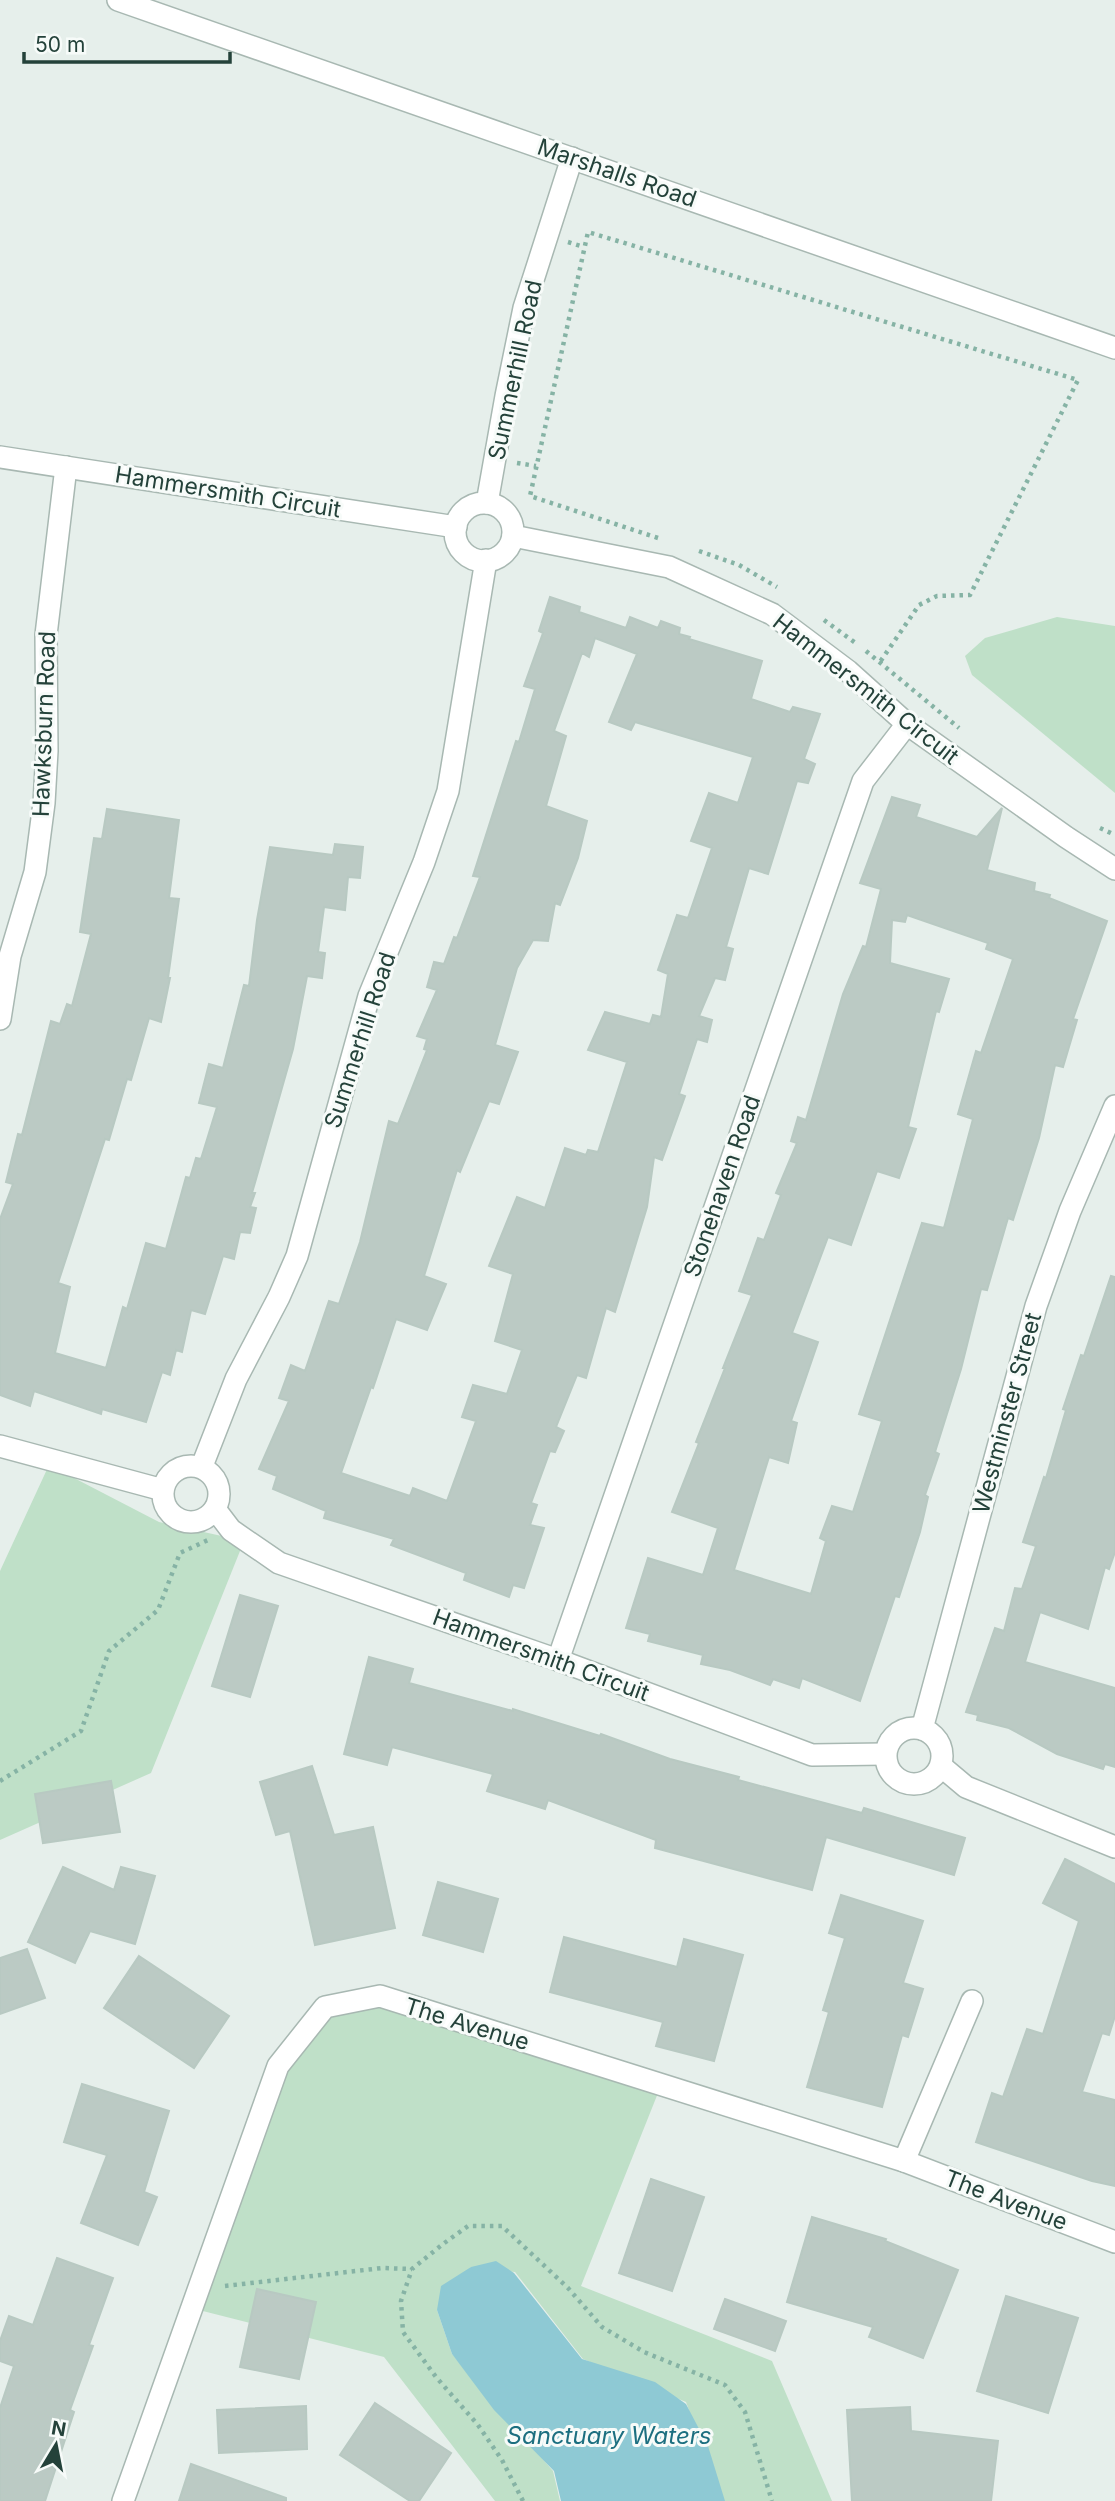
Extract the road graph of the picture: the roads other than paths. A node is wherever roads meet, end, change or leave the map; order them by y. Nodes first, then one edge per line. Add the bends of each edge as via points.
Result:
1 (118, 0) edge
2 (572, 158) junction
3 (1115, 348) edge
4 (0, 457) edge
5 (66, 467) junction
6 (487, 503) junction
7 (456, 527) junction
8 (513, 536) junction
9 (486, 561) junction
10 (907, 724) junction
11 (1115, 869) edge
12 (5, 955) edge
13 (0, 1018) edge
14 (1115, 1106) edge
15 (0, 1446) edge
16 (202, 1466) junction
17 (163, 1490) junction
18 (215, 1509) junction
19 (558, 1660) junction
20 (922, 1729) junction
21 (884, 1754) junction
22 (941, 1766) junction
23 (1115, 1847) edge
24 (972, 2001) dead end
25 (904, 2161) junction
26 (1115, 2242) edge
27 (123, 2501) edge

1 - 2 street, Marshalls Road
2 - 3 street, Marshalls Road
2 - 6 street, Summerhill Road via 524,308
4 - 5 street, Hammersmith Circuit
5 - 7 street, Hammersmith Circuit
5 - 12 street, Hawksburn Road via 46,635 44,803 35,872
6 - 7 street via 464,510
6 - 8 street via 505,512
7 - 9 street via 462,550
8 - 9 street via 505,552
8 - 10 street, Hammersmith Circuit via 669,567 772,614 848,671
9 - 16 street, Summerhill Road via 449,791 369,996 296,1256 236,1379
10 - 11 street, Hammersmith Circuit
10 - 19 street, Stonehaven Road via 863,781
12 - 13 street, Hawksburn Road
14 - 20 street, Westminster Street via 1036,1306
15 - 17 street
16 - 17 street via 181,1466 167,1477
16 - 18 street via 217,1485 220,1497
17 - 18 street via 164,1504 183,1521 205,1519
18 - 19 street, Hammersmith Circuit via 231,1530 279,1563
19 - 21 street, Hammersmith Circuit via 812,1755
20 - 21 street via 897,1732
20 - 22 street via 939,1741 944,1754
21 - 22 street via 887,1770 900,1783 918,1784 935,1776
22 - 23 street via 966,1787
24 - 25 street
25 - 26 street, The Avenue
25 - 27 street, The Avenue via 380,1996 325,2007 278,2066

